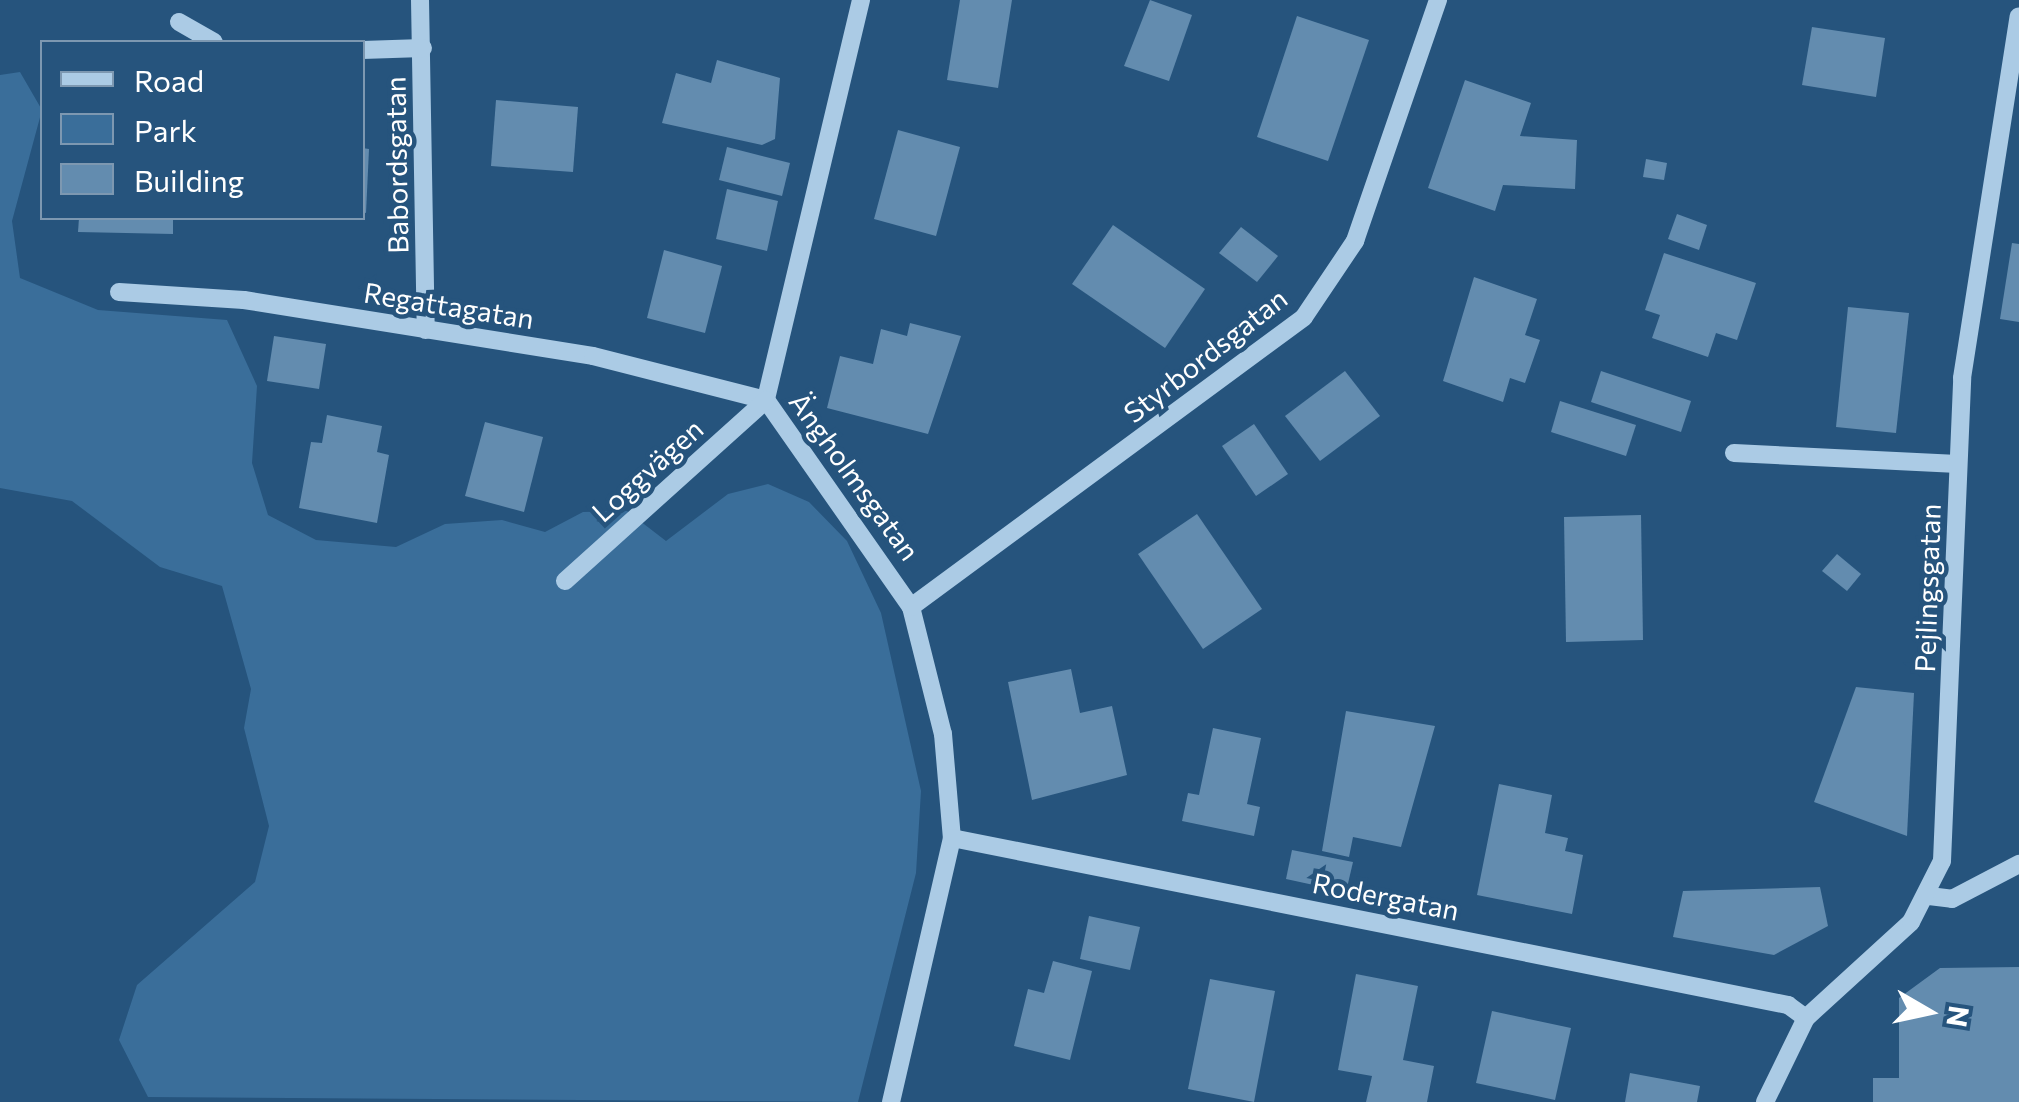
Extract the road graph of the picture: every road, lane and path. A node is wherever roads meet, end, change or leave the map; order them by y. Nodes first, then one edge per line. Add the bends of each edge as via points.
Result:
1 (420, 0) edge
2 (861, 0) edge
3 (1438, 0) edge
4 (2019, 16) edge
5 (178, 22) dead end
6 (210, 40) edge
7 (423, 48) junction
8 (365, 50) edge
9 (120, 292) dead end
10 (426, 330) junction
11 (766, 400) junction
12 (1734, 453) dead end
13 (1958, 464) junction
14 (565, 581) dead end
15 (911, 607) junction
16 (952, 838) junction
17 (2019, 864) edge
18 (1929, 896) junction
19 (1806, 1018) junction
20 (891, 1102) edge
21 (1765, 1102) edge

1 - 7 street, Babordsgatan
2 - 11 street, Ängholmsgatan
3 - 15 street, Styrbordsgatan via 1355,241 1304,317
4 - 13 street, Pejlingsgatan via 1971,289
5 - 6 street
7 - 8 street
7 - 10 street, Babordsgatan
9 - 10 street, Regattagatan
10 - 11 street, Regattagatan via 593,356
11 - 14 street, Loggvägen
11 - 15 street, Ängholmsgatan
12 - 13 street
13 - 18 street, Pejlingsgatan via 1942,861
15 - 16 street, Ängholmsgatan via 943,734
16 - 19 street, Rodergatan via 1788,1006
16 - 20 street, Ängholmsgatan
17 - 18 street via 1952,899
18 - 19 street, Pejlingsgatan
19 - 21 street, Pejlingsgatan

